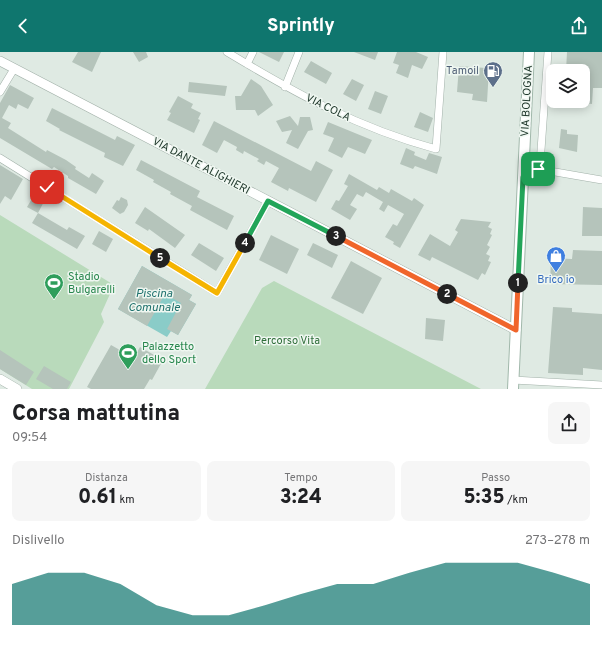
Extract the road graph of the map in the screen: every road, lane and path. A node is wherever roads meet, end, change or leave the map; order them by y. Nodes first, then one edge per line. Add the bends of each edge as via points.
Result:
1 (226, 52) edge
2 (253, 52) edge
3 (299, 52) edge
4 (443, 52) edge
5 (529, 52) edge
6 (548, 52) edge
7 (0, 61) edge
8 (247, 64) junction
9 (14, 69) junction
10 (285, 87) junction
11 (0, 92) edge
12 (0, 158) edge
13 (538, 169) junction
14 (523, 177) junction
15 (602, 180) edge
16 (268, 201) junction
17 (516, 330) junction
18 (0, 379) edge
19 (513, 385) edge
20 (602, 385) edge
21 (16, 389) edge

1 - 8 street, VIA COLA
2 - 8 street
3 - 10 street
4 - 10 street, VIA COLA via 436,149 372,128
5 - 14 main road, VIA BOLOGNA
6 - 13 street
7 - 9 street, VIA DANTE ALIGHIERI
8 - 10 street, VIA COLA
9 - 11 street
9 - 16 street, VIA DANTE ALIGHIERI
12 - 16 street via 217,293
13 - 14 street via 534,174
13 - 15 street
14 - 17 main road, VIA BOLOGNA
16 - 17 street, VIA DANTE ALIGHIERI
17 - 19 main road, VIA BOLOGNA
18 - 21 street
19 - 20 street

